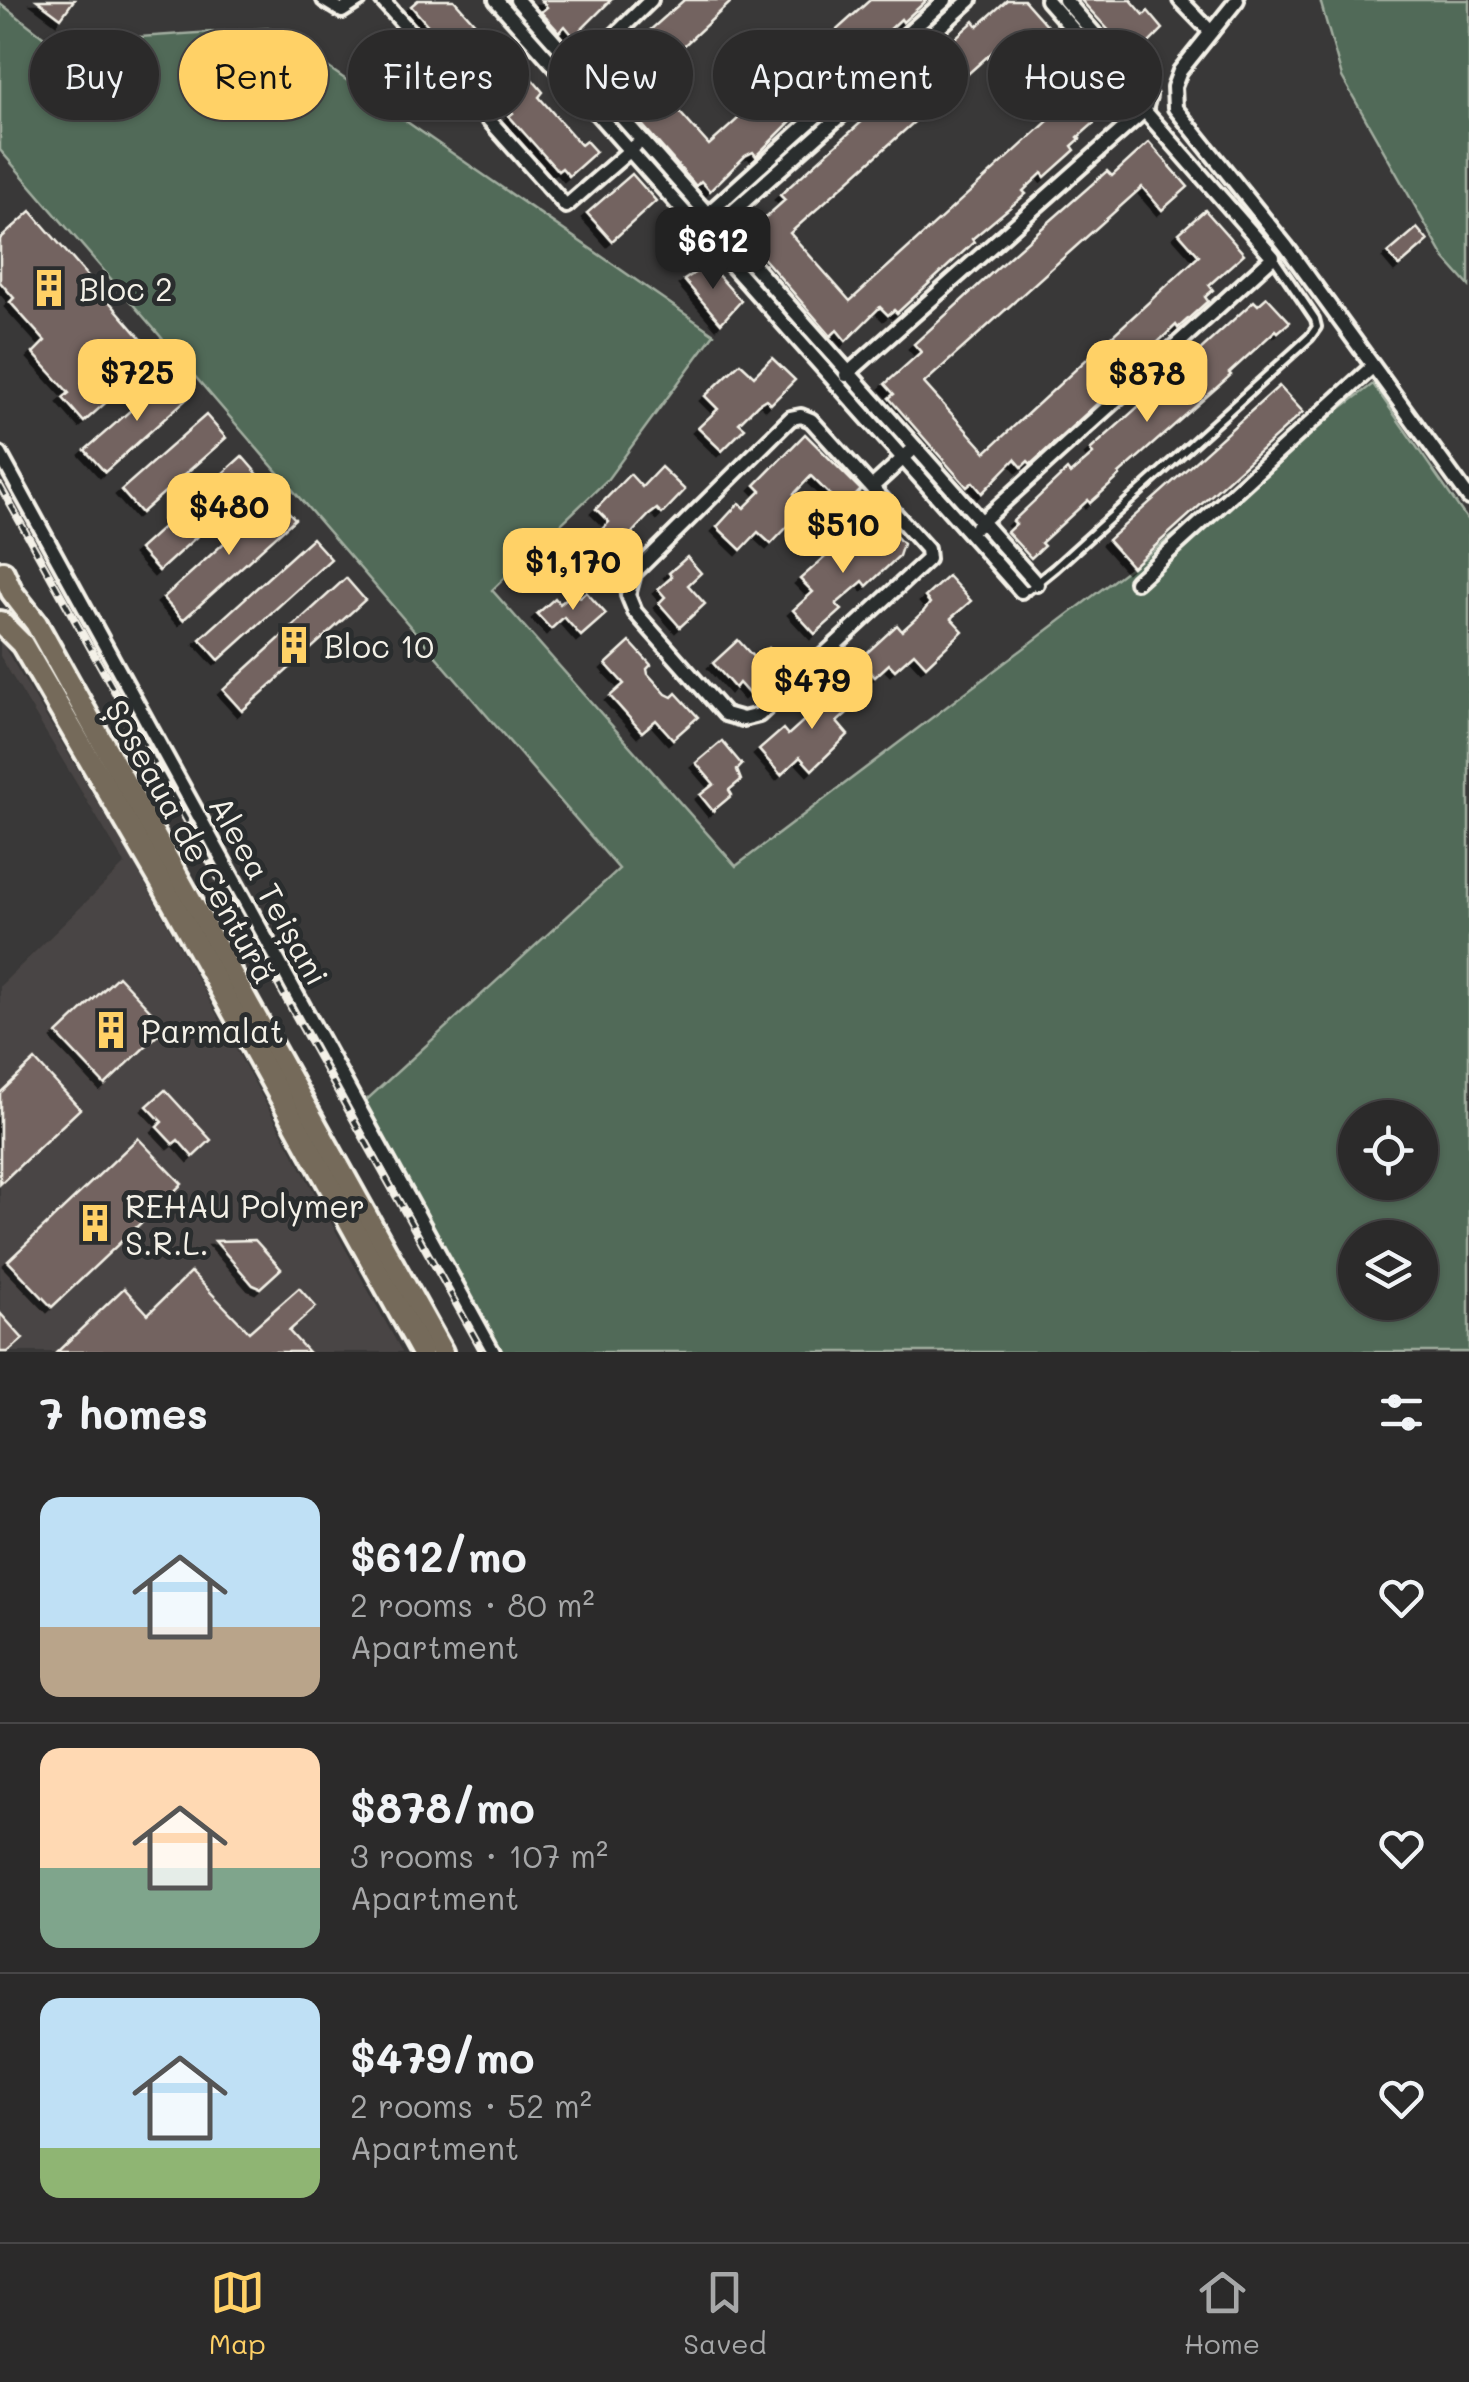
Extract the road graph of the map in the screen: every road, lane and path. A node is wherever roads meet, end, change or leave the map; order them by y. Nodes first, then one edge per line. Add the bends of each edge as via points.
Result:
1 (324, 0) edge
2 (359, 0) edge
3 (382, 0) edge
4 (496, 0) edge
5 (517, 0) edge
6 (651, 0) edge
7 (946, 0) edge
8 (970, 0) edge
9 (1047, 0) edge
10 (1065, 0) edge
11 (1180, 0) edge
12 (1190, 0) edge
13 (1238, 0) edge
14 (1208, 28) junction
15 (621, 30) edge
16 (1073, 30) edge
17 (1092, 30) edge
18 (549, 36) edge
19 (549, 60) edge
20 (603, 120) edge
21 (624, 120) edge
22 (1133, 120) edge
23 (1153, 120) edge
24 (642, 140) junction
25 (630, 151) junction
26 (712, 220) junction
27 (695, 224) junction
28 (705, 236) junction
29 (1273, 257) junction
30 (1372, 367) junction
31 (849, 372) junction
32 (836, 383) junction
33 (916, 448) junction
34 (0, 454) edge
35 (904, 458) junction
36 (872, 487) junction
37 (1469, 498) edge
38 (982, 522) junction
39 (969, 533) junction
40 (1, 572) edge
41 (1136, 582) dead end
42 (1037, 584) junction
43 (1020, 590) joint
44 (0, 622) edge
45 (422, 1352) edge
46 (442, 1352) edge
47 (494, 1352) edge

1 - 2 street via 342,11
3 - 25 street via 566,206
4 - 19 street
5 - 18 street
6 - 15 street
7 - 26 street
8 - 26 street
9 - 16 street
10 - 17 street
11 - 14 street
12 - 14 street
13 - 14 street
14 - 30 street via 1180,71 1176,108
20 - 25 street
21 - 24 street
22 - 31 street
23 - 29 street
24 - 25 street
24 - 26 street
25 - 27 street
26 - 27 street
26 - 28 street
26 - 31 street
27 - 28 street
28 - 32 street
29 - 38 street
29 - 42 lane via 1316,319 1310,337
30 - 37 street
30 - 41 street
31 - 32 street
31 - 33 street
32 - 35 street
33 - 35 street
33 - 38 street
34 - 47 street, Aleea Teișani
35 - 36 street
35 - 39 street
36 - 36 street via 927,549 926,562 759,715 726,714 635,612 628,595 634,574 790,418 811,420
38 - 39 street
38 - 42 street
39 - 43 street
40 - 46 main road, Șoseaua de Centură via 36,623
42 - 43 lane
44 - 45 main road, Șoseaua de Centură via 22,644 155,872

